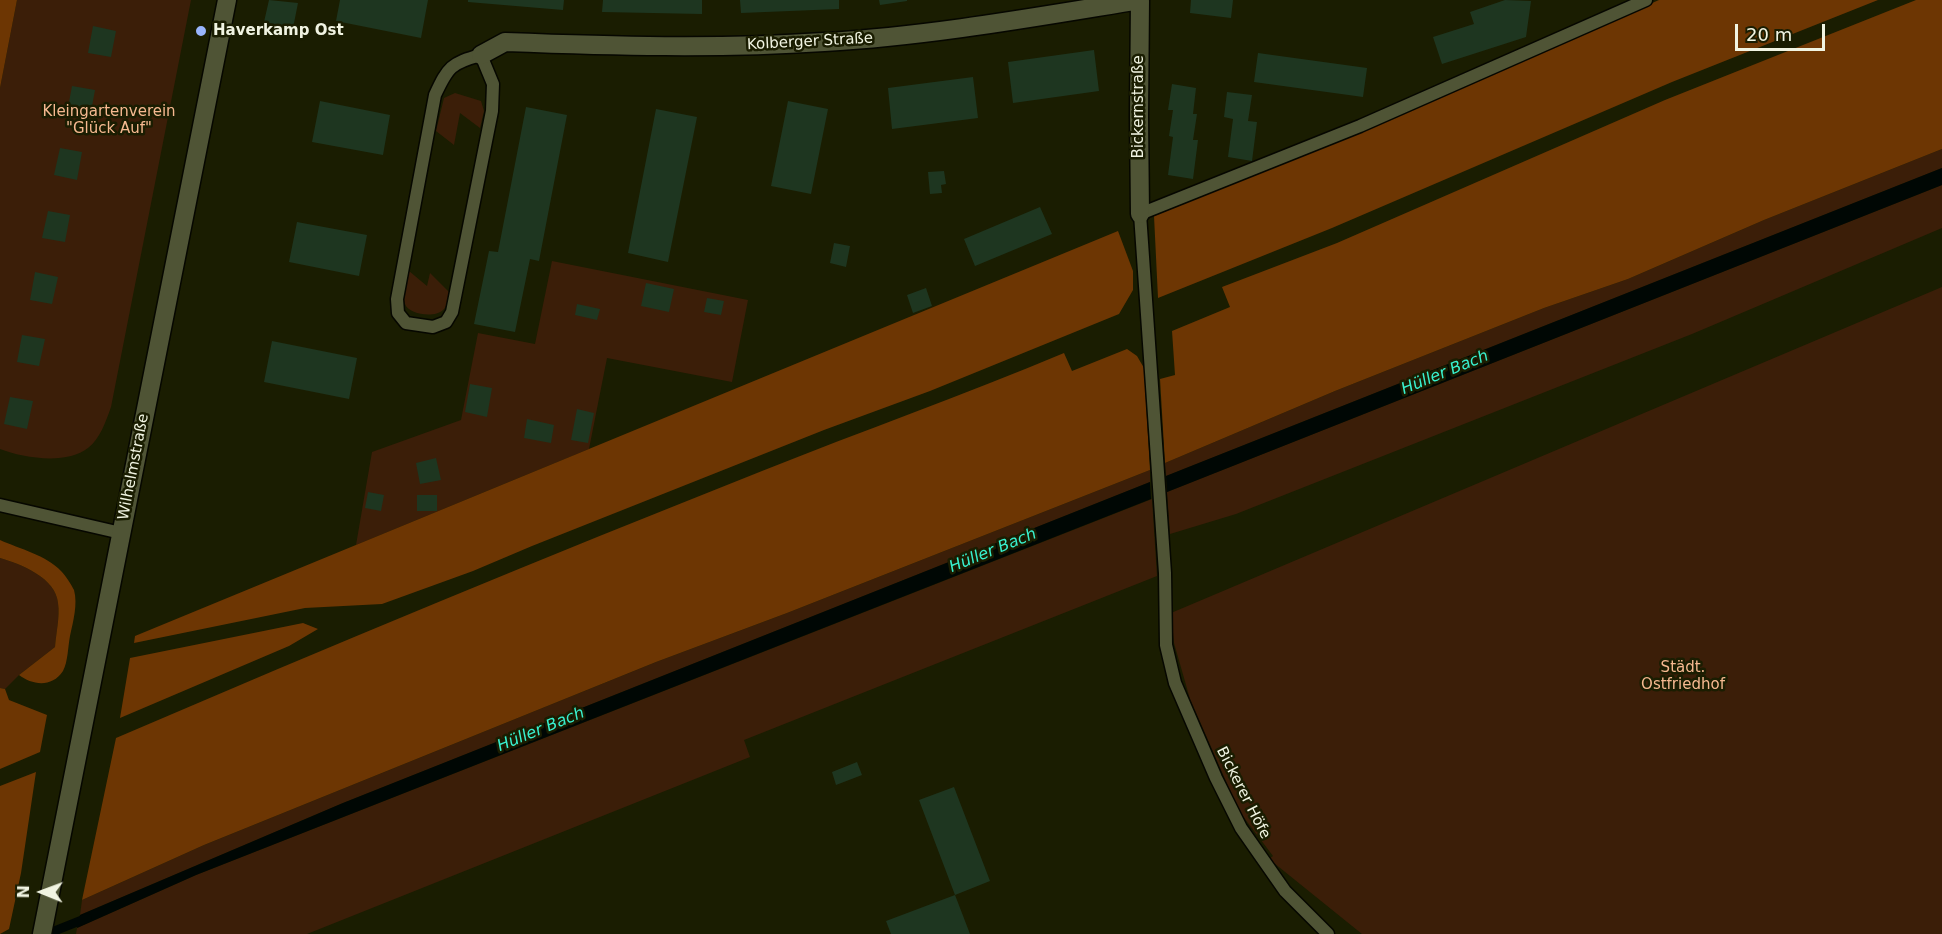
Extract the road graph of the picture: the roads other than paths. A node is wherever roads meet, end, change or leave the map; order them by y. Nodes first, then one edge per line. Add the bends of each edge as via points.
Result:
1 (227, 0) edge
2 (1140, 0) edge
3 (1646, 0) edge
4 (481, 56) junction
5 (1140, 214) junction
6 (0, 505) edge
7 (122, 532) junction
8 (42, 934) edge
9 (1328, 934) edge

1 - 7 street, Wilhelmstraße
2 - 4 street, Kolberger Straße via 948,31 836,41 717,47 505,42
2 - 5 street, Bickernstraße
3 - 5 lane via 1360,126
4 - 4 lane, Kolberger Straße via 493,84 492,111 452,312 446,322 433,327 406,323 398,313 397,299 435,95 446,71 464,60
5 - 9 lane, Bickerer Höfe via 1165,573 1166,645 1175,683 1241,828 1285,891
6 - 7 lane
7 - 8 street, Wilhelmstraße

